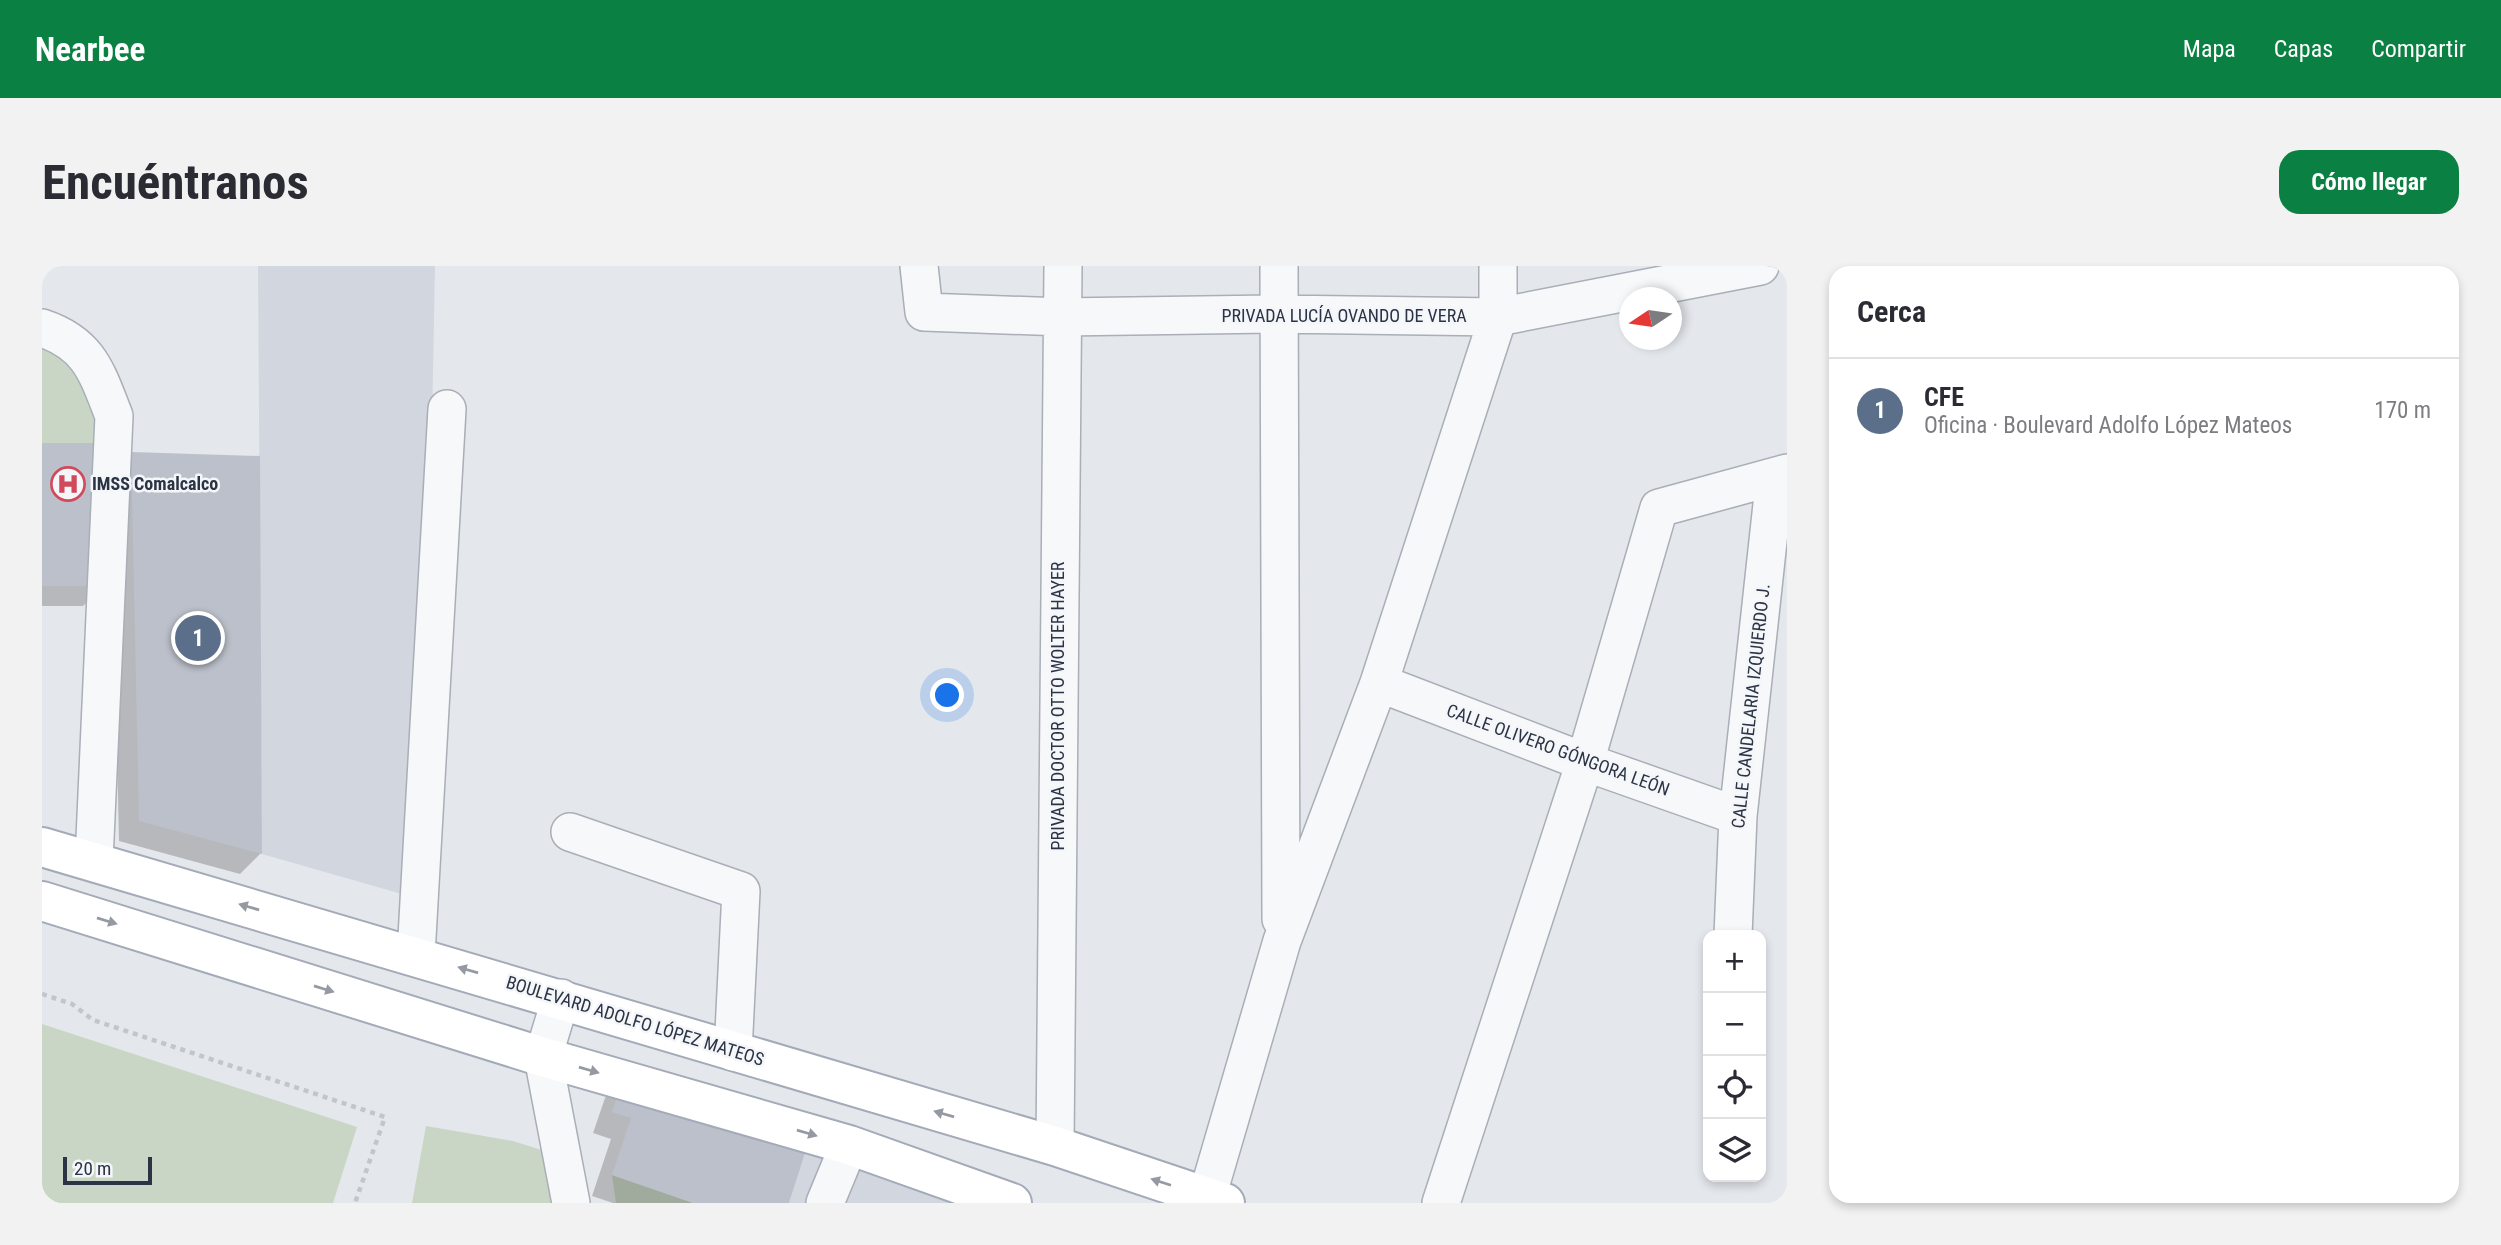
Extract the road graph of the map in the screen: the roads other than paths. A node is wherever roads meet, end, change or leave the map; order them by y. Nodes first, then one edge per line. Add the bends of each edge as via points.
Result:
1 (919, 266) edge
2 (1063, 266) edge
3 (1279, 266) edge
4 (1497, 266) edge
5 (1760, 266) edge
6 (1278, 314) junction
7 (1062, 317) junction
8 (1498, 317) junction
9 (42, 328) edge
10 (447, 409) dead end
11 (1781, 475) edge
12 (1379, 682) junction
13 (1585, 762) junction
14 (1738, 816) junction
15 (570, 832) dead end
16 (43, 853) edge
17 (94, 861) junction
18 (42, 901) edge
19 (1733, 930) edge
20 (1282, 941) junction
21 (416, 955) junction
22 (561, 998) junction
23 (733, 1052) junction
24 (543, 1057) junction
25 (849, 1144) junction
26 (1055, 1146) junction
27 (1216, 1200) edge
28 (571, 1203) edge
29 (825, 1203) edge
30 (1012, 1203) edge
31 (1441, 1203) edge

1 - 7 street, PRIVADA LUCÍA OVANDO DE VERA via 924,312
2 - 7 street, PRIVADA DOCTOR OTTO WOLTER HAYER
3 - 6 street
4 - 8 street
5 - 8 street, PRIVADA LUCÍA OVANDO DE VERA
6 - 7 street, PRIVADA LUCÍA OVANDO DE VERA
6 - 8 street, PRIVADA LUCÍA OVANDO DE VERA
6 - 20 street
7 - 26 street, PRIVADA DOCTOR OTTO WOLTER HAYER
8 - 12 street
9 - 17 street via 60,334 92,361 114,416
10 - 21 street
11 - 13 street via 1659,508
11 - 14 street, CALLE CANDELARIA IZQUIERDO J.
12 - 13 street, CALLE OLIVERO GÓNGORA LEÓN
12 - 20 street
13 - 14 street, CALLE OLIVERO GÓNGORA LEÓN
13 - 31 street
14 - 19 street, CALLE CANDELARIA IZQUIERDO J.
15 - 23 street via 741,891
16 - 17 main road, BOULEVARD ADOLFO LÓPEZ MATEOS
21 -> 17 main road, BOULEVARD ADOLFO LÓPEZ MATEOS
18 -> 24 main road
20 - 27 street
22 -> 21 main road, BOULEVARD ADOLFO LÓPEZ MATEOS
22 - 23 main road, BOULEVARD ADOLFO LÓPEZ MATEOS
22 - 24 street
26 -> 23 main road, BOULEVARD ADOLFO LÓPEZ MATEOS
24 -> 25 main road
24 - 28 street
25 - 29 street
25 - 30 main road
27 -> 26 main road, BOULEVARD ADOLFO LÓPEZ MATEOS

